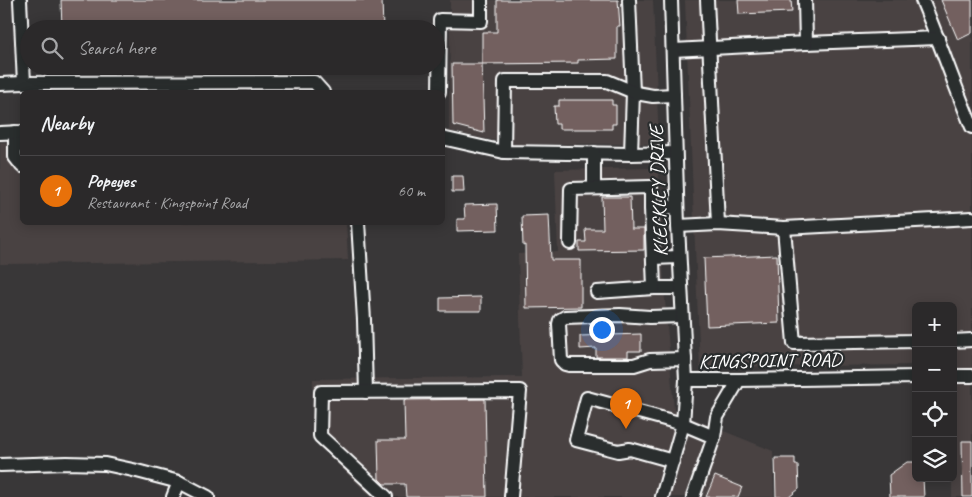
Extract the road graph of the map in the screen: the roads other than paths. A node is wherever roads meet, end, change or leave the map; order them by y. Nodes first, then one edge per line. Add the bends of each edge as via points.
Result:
1 (20, 0) edge
2 (481, 0) edge
3 (629, 0) edge
4 (670, 0) edge
5 (707, 0) edge
6 (805, 0) edge
7 (922, 0) edge
8 (21, 20) edge
9 (445, 20) edge
10 (938, 38) junction
11 (806, 43) junction
12 (709, 48) junction
13 (673, 50) junction
14 (24, 75) edge
15 (439, 75) edge
16 (24, 83) junction
17 (0, 84) edge
18 (321, 90) edge
19 (439, 90) edge
20 (633, 92) junction
21 (674, 95) junction
22 (972, 127) edge
23 (19, 132) edge
24 (0, 133) edge
25 (445, 139) edge
26 (504, 152) junction
27 (675, 152) junction
28 (594, 153) junction
29 (631, 154) junction
30 (20, 163) edge
31 (594, 188) junction
32 (677, 207) junction
33 (651, 208) junction
34 (972, 218) edge
35 (718, 224) junction
36 (358, 225) edge
37 (678, 226) junction
38 (784, 228) junction
39 (570, 243) dead end
40 (679, 257) junction
41 (653, 258) junction
42 (654, 288) junction
43 (680, 288) junction
44 (597, 292) dead end
45 (682, 316) junction
46 (972, 340) edge
47 (912, 341) edge
48 (957, 341) edge
49 (685, 359) junction
50 (957, 376) edge
51 (972, 376) edge
52 (912, 377) edge
53 (686, 380) junction
54 (739, 380) junction
55 (366, 392) junction
56 (683, 424) junction
57 (714, 437) junction
58 (673, 461) junction
59 (0, 465) edge
60 (179, 482) junction
61 (173, 497) edge
62 (208, 497) edge
63 (386, 497) edge
64 (511, 497) edge
65 (662, 497) edge
66 (693, 497) edge

1 - 8 street
2 - 9 street via 481,21
3 - 20 street
4 - 13 street, KLECKLEY DRIVE
5 - 12 street
6 - 11 street
7 - 10 street
10 - 11 street
10 - 22 street
11 - 12 street
12 - 13 street
12 - 35 street
13 - 21 street, KLECKLEY DRIVE
14 - 16 street
15 - 19 street
16 - 17 street
16 - 18 street via 314,82
20 - 21 street via 653,96
20 - 26 street via 607,81 506,81
20 - 29 street
21 - 27 street, KLECKLEY DRIVE
23 - 24 street
23 - 30 street via 15,157
25 - 26 street
26 - 28 street
27 - 29 street
27 - 32 street, KLECKLEY DRIVE
28 - 29 street
28 - 31 street
31 - 33 street via 651,187
31 - 39 street via 571,189
32 - 33 street
32 - 37 street, KLECKLEY DRIVE
33 - 41 street
34 - 38 street
35 - 37 street
35 - 38 street
36 - 55 street
37 - 40 street, KLECKLEY DRIVE
38 - 47 street via 794,343
40 - 41 street
40 - 43 street, KLECKLEY DRIVE
41 - 42 street
42 - 43 street
42 - 44 street
43 - 45 street, KLECKLEY DRIVE
45 - 49 street, KLECKLEY DRIVE
45 - 49 street via 565,317 559,324 561,360 570,366 634,365 650,360
46 - 48 street
49 - 53 street, KLECKLEY DRIVE
50 - 51 street
52 - 54 street, KINGSPOINT ROAD
53 - 54 street, KINGSPOINT ROAD
53 - 56 street, KINGSPOINT ROAD
54 - 57 street via 717,417
55 - 63 street via 322,392 320,436
55 - 64 street via 520,390
56 - 57 street
56 - 58 street, KINGSPOINT ROAD
56 - 58 street via 587,398 576,440 618,451 630,449
57 - 66 street
58 - 65 street, KINGSPOINT ROAD
59 - 60 street via 105,464
60 - 61 street
60 - 62 street

